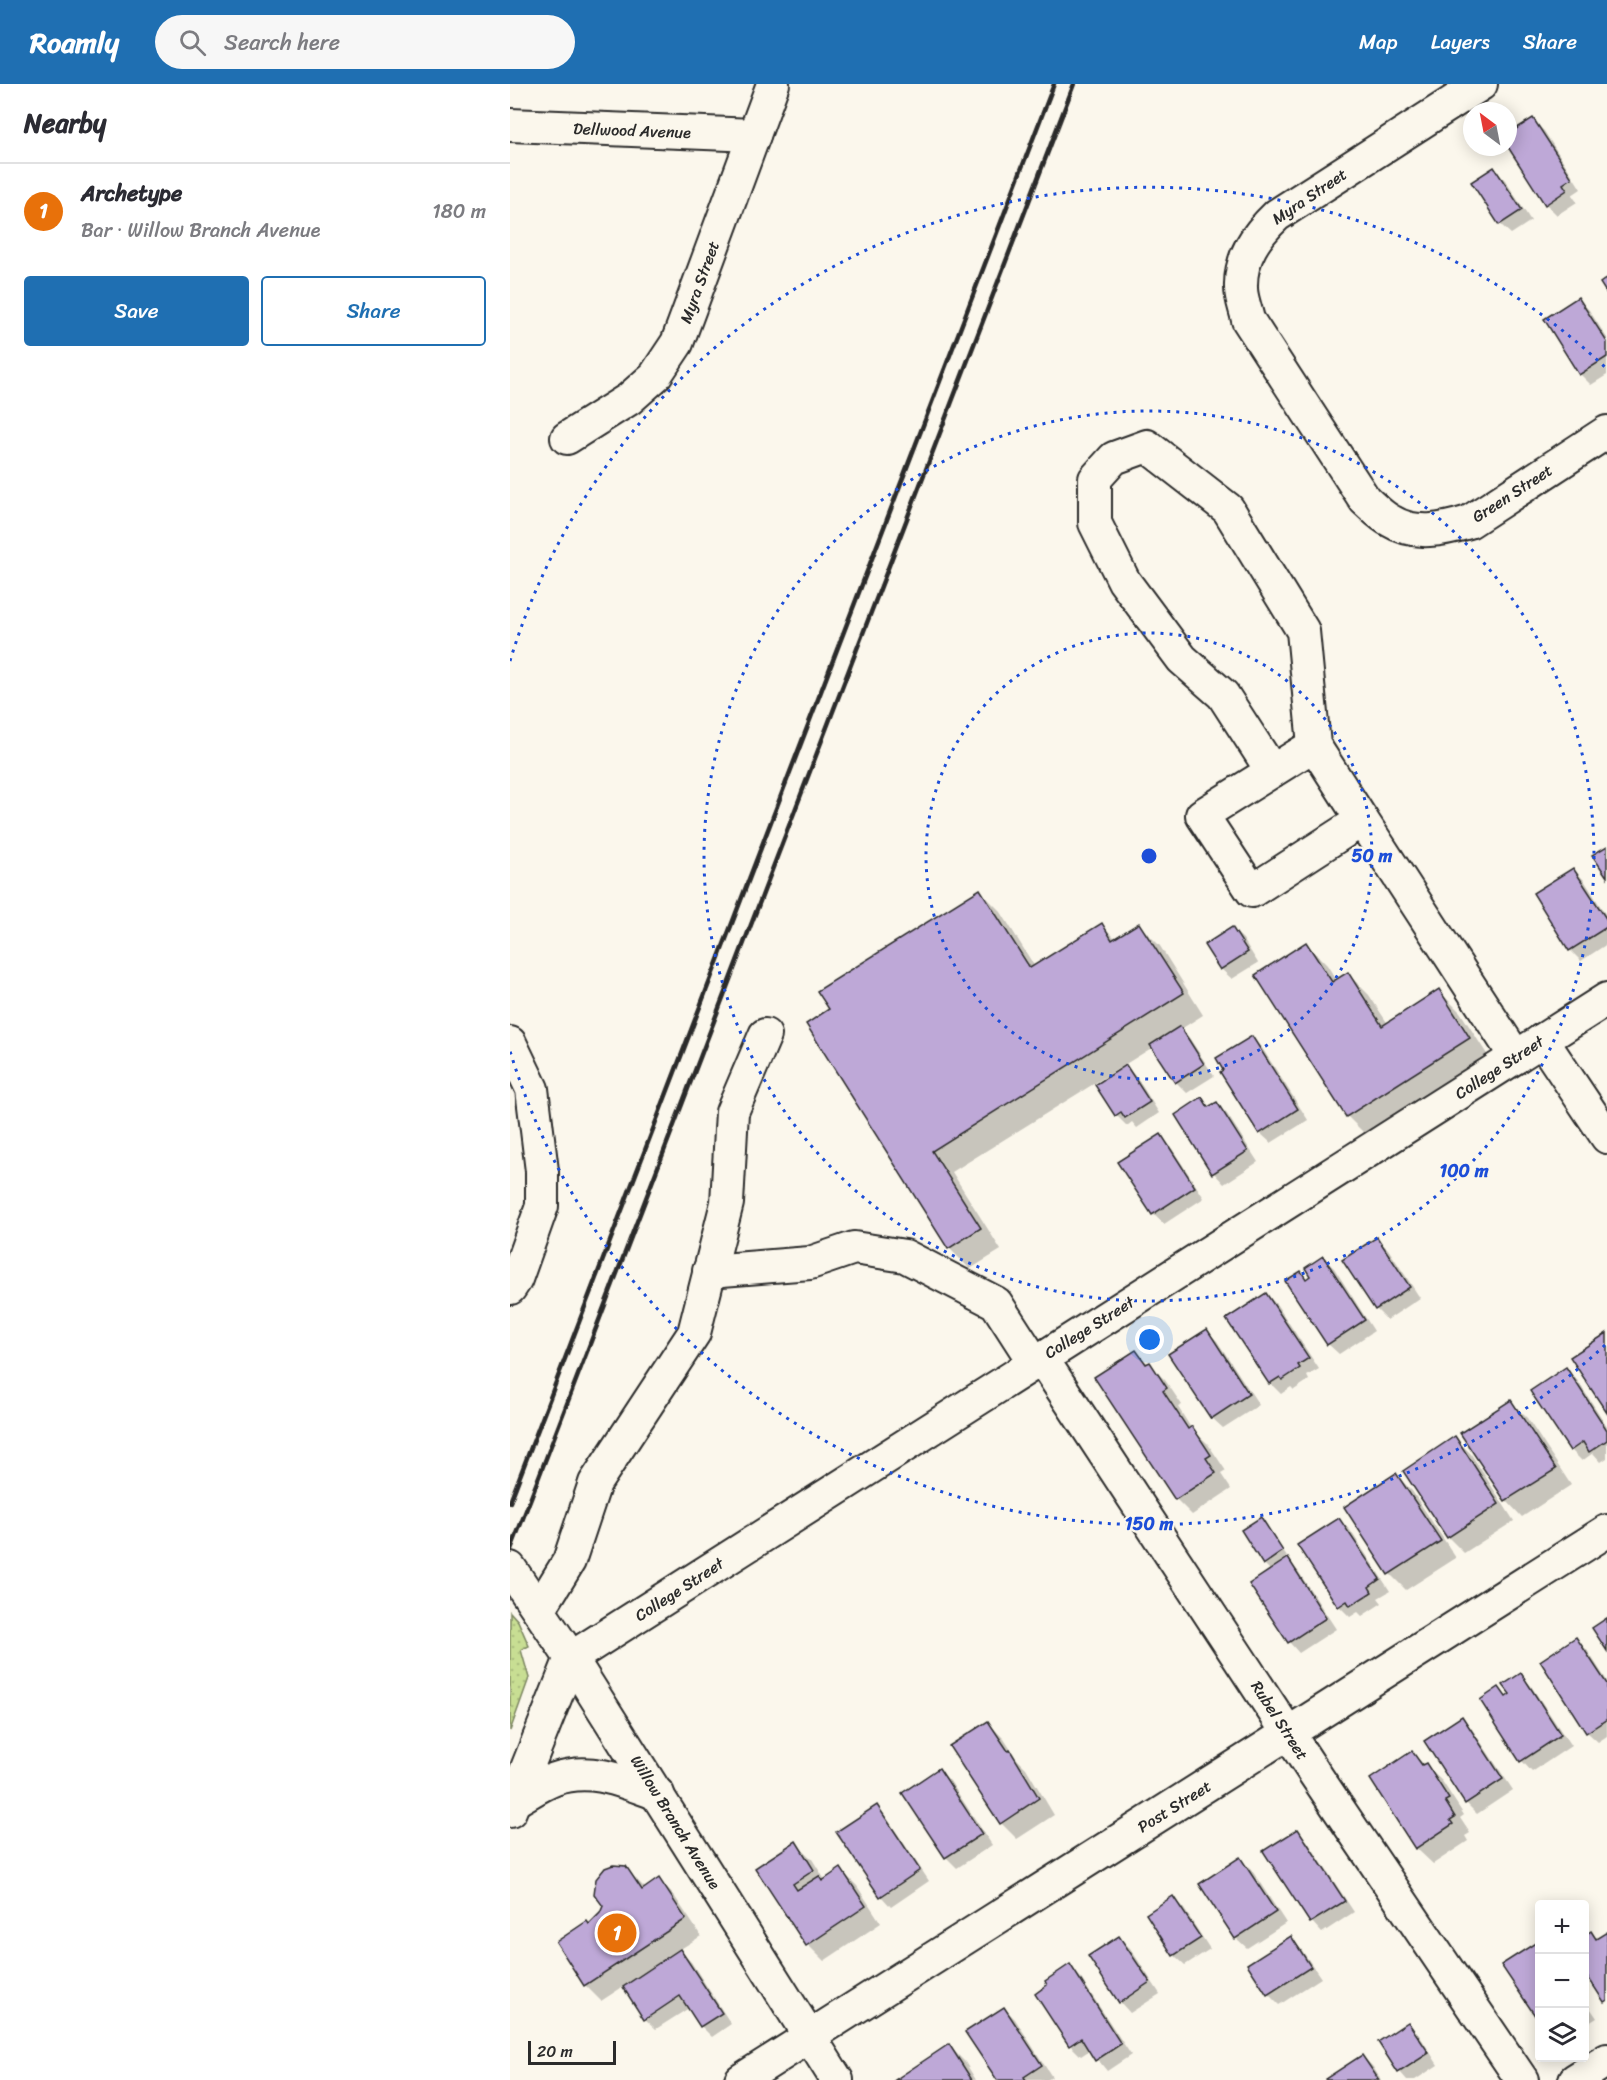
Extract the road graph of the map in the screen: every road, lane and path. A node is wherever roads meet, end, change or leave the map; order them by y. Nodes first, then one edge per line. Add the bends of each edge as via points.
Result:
1 (773, 84) edge
2 (1481, 84) edge
3 (510, 125) edge
4 (754, 135) junction
5 (1315, 425) joint
6 (1607, 432) edge
7 (567, 438) dead end
8 (1314, 745) junction
9 (1272, 771) junction
10 (1362, 820) junction
11 (1607, 999) edge
12 (765, 1035) dead end
13 (510, 1043) edge
14 (1529, 1048) junction
15 (1607, 1137) edge
16 (709, 1271) junction
17 (510, 1288) edge
18 (1038, 1360) junction
19 (1607, 1531) edge
20 (510, 1568) edge
21 (539, 1610) junction
22 (571, 1658) junction
23 (1289, 1734) junction
24 (658, 1794) junction
25 (512, 1806) edge
26 (809, 2037) junction
27 (1607, 2060) edge
28 (741, 2080) edge
29 (837, 2080) edge
30 (1522, 2080) edge
31 (1575, 2080) edge

1 - 4 street, Myra Street
2 - 5 street, Myra Street via 1277,215 1258,233 1245,260 1240,288 1248,320
3 - 4 street, Dellwood Avenue
4 - 7 street, Myra Street via 676,343 655,376 629,399
5 - 6 street, Green Street via 1365,500 1390,521 1414,530 1444,529 1469,522
8 - 9 street
8 - 9 street via 1304,631 1228,509 1147,446 1114,458 1095,479 1095,523 1124,581 1182,658 1223,695
8 - 10 street
9 - 10 street via 1202,815 1252,891
10 - 14 street
11 - 14 street, College Street
12 - 16 street via 732,1112 726,1203
13 - 17 street via 532,1089 542,1206
14 - 15 street
14 - 18 street, College Street
16 - 18 street, Rubel Street via 810,1263 854,1248 905,1256 996,1303
16 - 21 street via 693,1333 595,1483 569,1560
18 - 22 street, College Street
18 - 23 street, Rubel Street
19 - 23 street, Post Street
20 - 21 street, Willow Branch Avenue
21 - 22 street, Willow Branch Avenue
22 - 24 street, Willow Branch Avenue
22 - 25 street
23 - 26 street, Post Street
23 - 30 street, Rubel Street
24 - 25 street via 608,1776 580,1772 554,1779
24 - 26 street, Willow Branch Avenue
26 - 28 street, Post Street
26 - 29 street, Willow Branch Avenue
27 - 31 street

